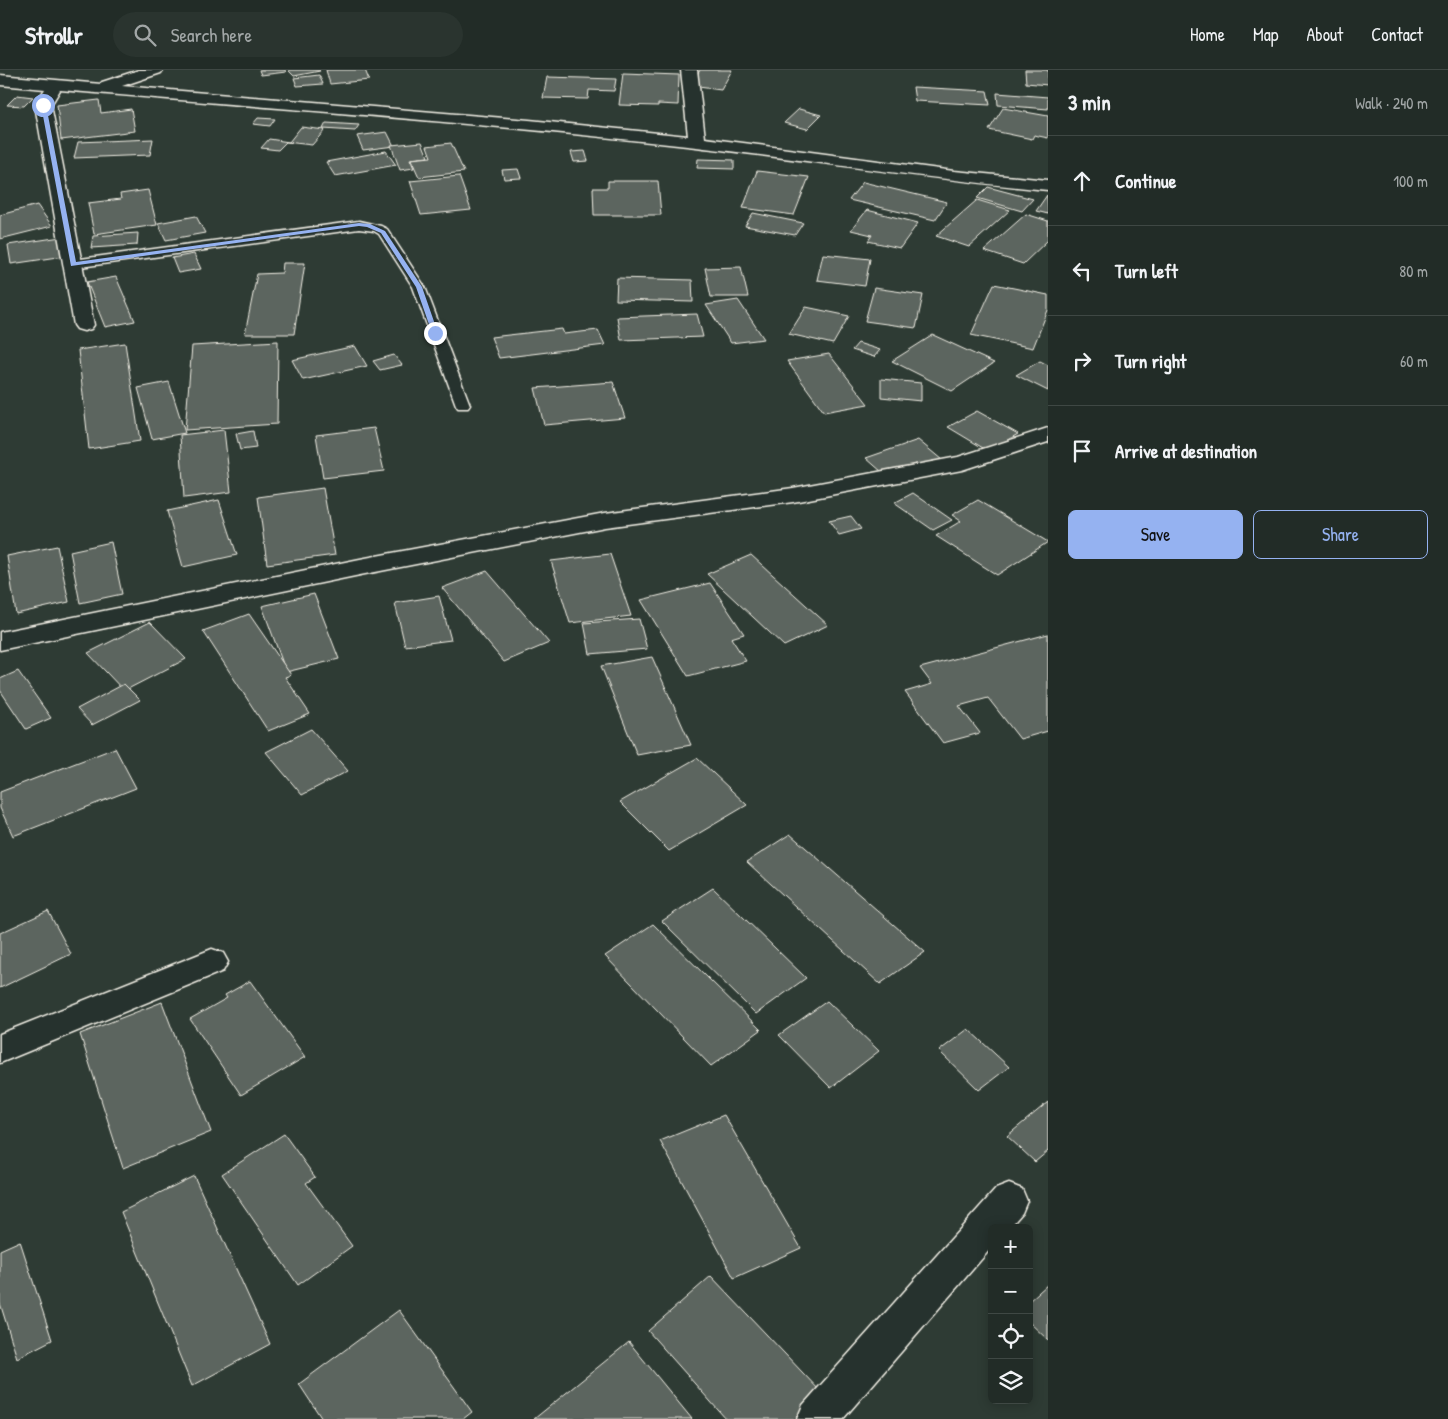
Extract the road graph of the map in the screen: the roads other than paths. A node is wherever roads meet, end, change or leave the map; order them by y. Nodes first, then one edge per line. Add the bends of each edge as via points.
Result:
1 (155, 70) edge
2 (689, 70) edge
3 (0, 80) edge
4 (54, 86) junction
5 (97, 89) junction
6 (697, 142) junction
7 (1048, 184) edge
8 (73, 264) junction
9 (84, 325) dead end
10 (463, 405) dead end
11 (1048, 434) edge
12 (0, 642) edge
13 (212, 962) dead end
14 (0, 1049) edge
15 (1009, 1201) dead end
16 (816, 1419) edge

1 - 5 street
2 - 6 street
3 - 4 street
4 - 5 street
4 - 8 street via 43,105
5 - 6 street
6 - 7 street via 954,176
8 - 9 street
8 - 10 lane via 359,224 377,228 384,232 419,287
11 - 12 street via 952,465 793,495 605,520
13 - 14 street
15 - 16 street

